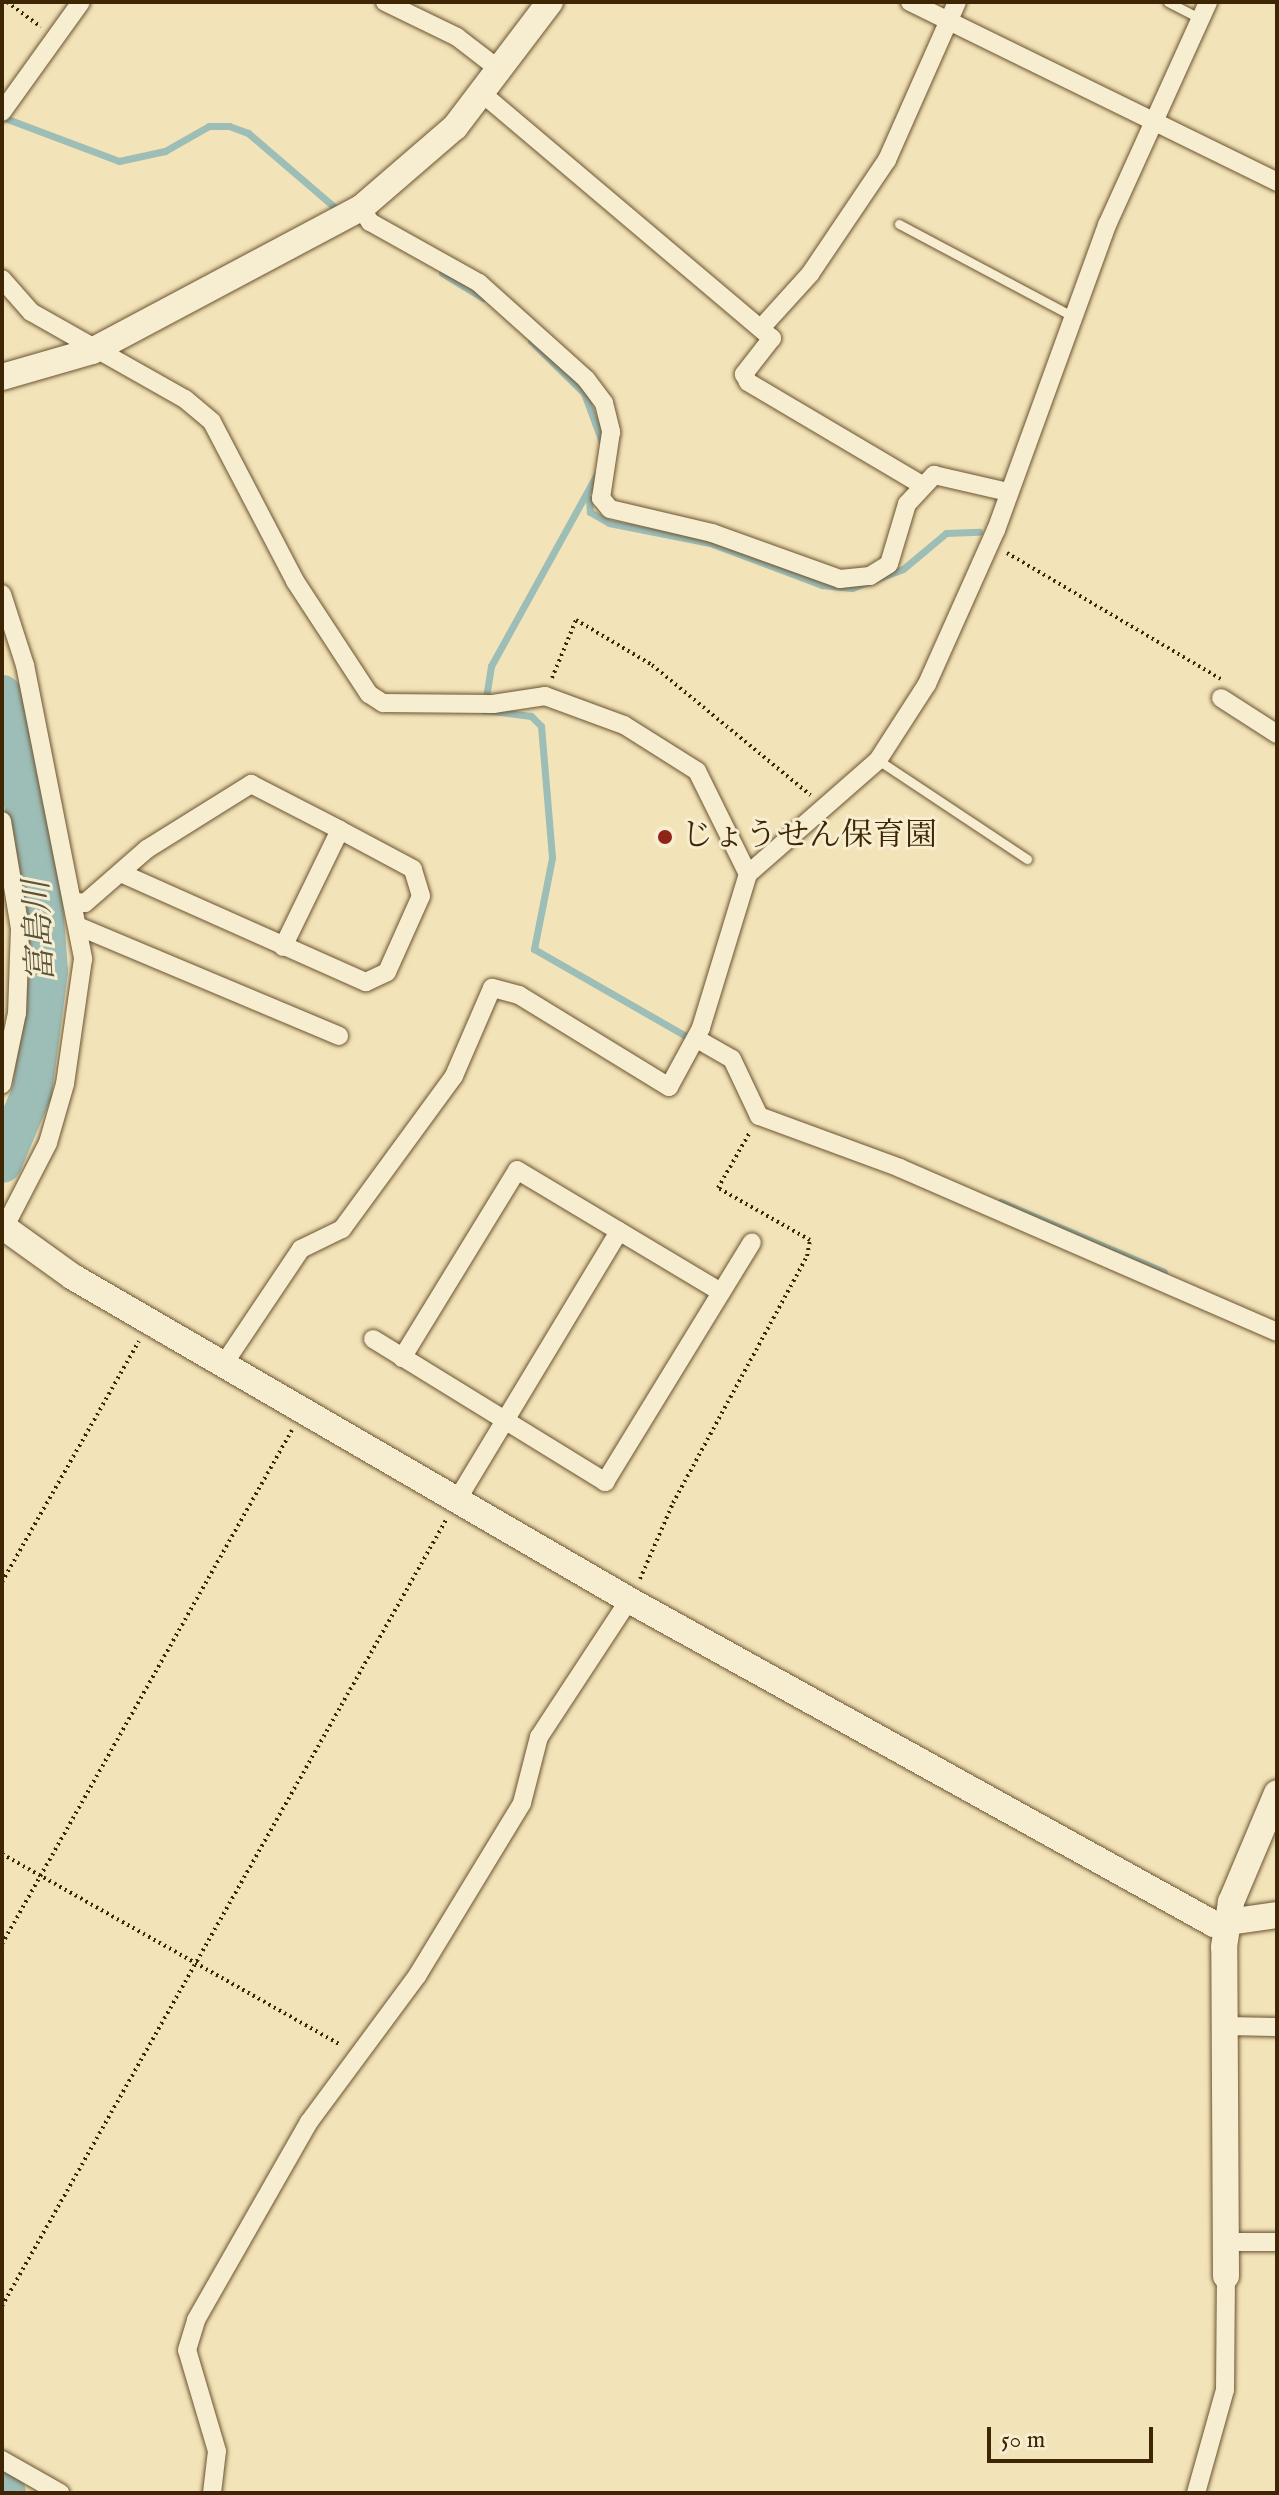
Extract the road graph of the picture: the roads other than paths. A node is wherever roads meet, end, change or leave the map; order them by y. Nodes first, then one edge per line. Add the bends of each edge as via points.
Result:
1 (81, 2) edge
2 (385, 2) edge
3 (550, 2) edge
4 (910, 2) edge
5 (957, 2) edge
6 (1168, 2) edge
7 (1203, 10) edge
8 (949, 21) junction
9 (501, 71) junction
10 (484, 95) junction
11 (4, 103) edge
12 (1153, 123) junction
13 (1277, 182) edge
14 (361, 208) junction
15 (899, 224) dead end
16 (2, 279) edge
17 (1072, 316) junction
18 (762, 327) junction
19 (92, 351) junction
20 (2, 377) edge
21 (919, 483) junction
22 (1008, 492) junction
23 (2, 594) edge
24 (1221, 698) road end
25 (1277, 734) edge
26 (878, 760) junction
27 (2, 821) edge
28 (340, 830) junction
29 (1027, 859) dead end
30 (123, 874) junction
31 (748, 874) junction
32 (2, 878) edge
33 (16, 893) junction
34 (77, 902) junction
35 (80, 927) junction
36 (283, 947) junction
37 (11, 967) edge
38 (339, 1036) dead end
39 (697, 1039) junction
40 (2, 1084) edge
41 (3, 1229) edge
42 (619, 1231) junction
43 (752, 1242) dead end
44 (721, 1292) junction
45 (1277, 1332) edge
46 (373, 1339) dead end
47 (402, 1358) junction
48 (223, 1365) junction
49 (503, 1423) junction
50 (457, 1500) junction
51 (629, 1600) junction
52 (1277, 1793) edge
53 (1277, 1915) edge
54 (1227, 1926) junction
55 (1224, 2026) junction
56 (1277, 2027) edge
57 (1225, 2242) junction
58 (1277, 2242) edge
59 (1226, 2276) joint
60 (2, 2460) edge
61 (60, 2493) edge
62 (212, 2493) edge
63 (1196, 2493) edge

1 - 11 street
2 - 9 street via 457,37
3 - 9 street
4 - 8 street
5 - 8 street
6 - 7 lane
7 - 12 street
8 - 12 street
8 - 18 street via 857,208
9 - 10 street
10 - 14 street
10 - 18 street
12 - 13 street
12 - 17 street
14 - 19 street
14 - 21 street via 370,222 479,283 586,379 604,403 611,432 603,506 712,533 840,579 870,576 889,564
15 - 17 lane
16 - 19 street via 31,312
17 - 22 street
18 - 21 street via 772,338 744,374 748,382
19 - 20 street
19 - 31 street via 185,399 212,422 295,581 369,694 383,703 545,696 624,725 697,771
21 - 22 street via 951,474
22 - 26 street via 927,684
23 - 34 street
24 - 25 street
26 - 29 lane
26 - 31 street
27 - 33 street
28 - 30 street via 251,784 147,849
28 - 36 street
28 - 36 street via 413,869 421,896 387,972 366,982
30 - 34 street
30 - 36 street
31 - 39 street
32 - 33 street
33 - 37 street
34 - 35 street
35 - 38 street
35 - 41 street via 79,1003 65,1084 48,1143
37 - 40 street
39 - 45 street via 732,1059 759,1116 900,1168
39 - 48 street via 669,1087 519,995 492,988 454,1076 342,1229 301,1249
41 - 48 street
42 - 44 street
42 - 47 street via 517,1170
42 - 49 street
43 - 44 street
44 - 49 street via 605,1482
46 - 47 street
47 - 49 street
48 - 50 street
49 - 50 street
50 - 51 street
51 - 54 street
51 - 62 street via 539,1737 522,1803 417,1976 309,2122 196,2320 187,2350 217,2451
52 - 54 street
53 - 54 street
54 - 55 street
55 - 56 street
55 - 57 street
57 - 58 street
57 - 59 street
59 - 63 street via 1225,2390
60 - 61 street

